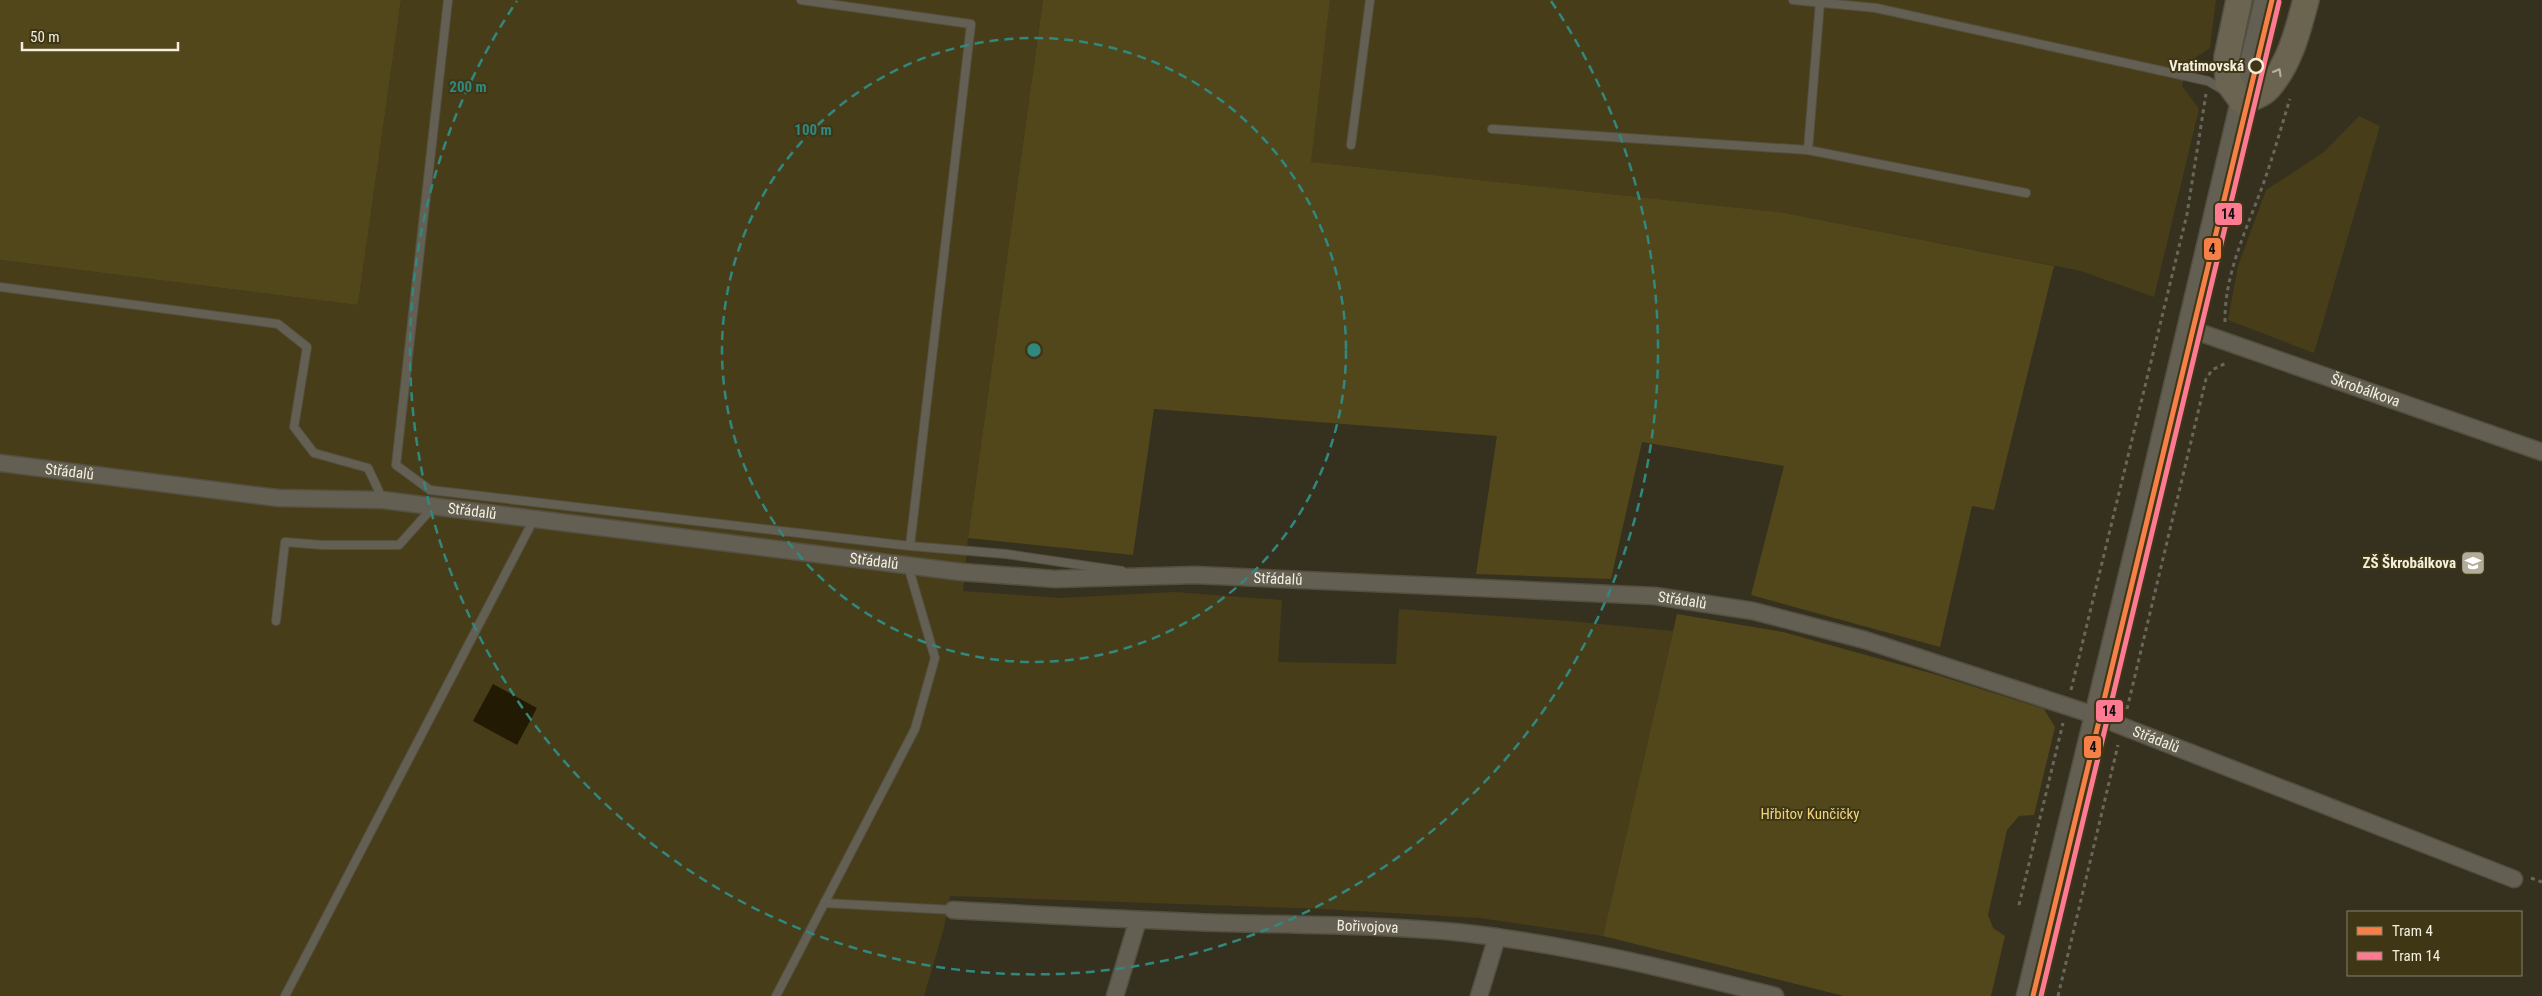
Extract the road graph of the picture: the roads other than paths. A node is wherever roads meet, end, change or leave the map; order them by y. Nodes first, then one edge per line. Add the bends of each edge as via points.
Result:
1 (448, 0) edge
2 (801, 0) edge
3 (1370, 0) edge
4 (1793, 0) edge
5 (2239, 0) edge
6 (2266, 0) edge
7 (2306, 0) edge
8 (1820, 2) junction
9 (2242, 101) junction
10 (1492, 129) dead end
11 (1351, 145) dead end
12 (1808, 150) junction
13 (2026, 193) dead end
14 (0, 287) edge
15 (2187, 328) junction
16 (2542, 452) edge
17 (0, 463) edge
18 (383, 500) junction
19 (434, 506) junction
20 (535, 518) junction
21 (910, 546) junction
22 (907, 565) junction
23 (1159, 576) junction
24 (276, 621) dead end
25 (2095, 715) junction
26 (2514, 879) dead end
27 (824, 903) junction
28 (953, 910) joint
29 (1138, 920) junction
30 (1497, 937) junction
31 (285, 996) edge
32 (776, 996) edge
33 (1115, 996) edge
34 (1480, 996) edge
35 (1775, 996) edge
36 (2028, 996) edge

1 - 21 lane via 396,465 430,490
2 - 21 lane via 970,24
3 - 11 lane
4 - 8 lane
5 - 9 main road via 2228,57 2228,82
6 - 9 street
9 -> 7 main road via 2270,87 2294,45
8 - 9 lane via 1876,8 2208,82
8 - 12 lane
9 - 15 street
10 - 12 lane
12 - 13 lane
14 - 18 lane via 278,324 307,347 294,427 314,453 368,468
15 - 16 street, Škrobálkova
15 - 25 street
17 - 18 street, Střádalů via 278,498
18 - 19 street, Střádalů
19 - 20 street, Střádalů
19 - 24 lane via 399,545 285,542
20 - 22 street, Střádalů
20 - 31 lane
21 - 23 lane via 1006,554
22 - 23 street, Střádalů via 1055,579
22 - 27 lane via 934,658 914,729
23 - 25 street, Střádalů via 1655,596 1754,611 1855,638
25 - 26 street, Střádalů
25 - 36 street
27 - 28 lane
27 - 32 lane
28 - 29 street, Bořivojova
29 - 30 street, Bořivojova via 1381,927
29 - 33 street
30 - 34 street
30 - 35 street, Bořivojova via 1649,964

